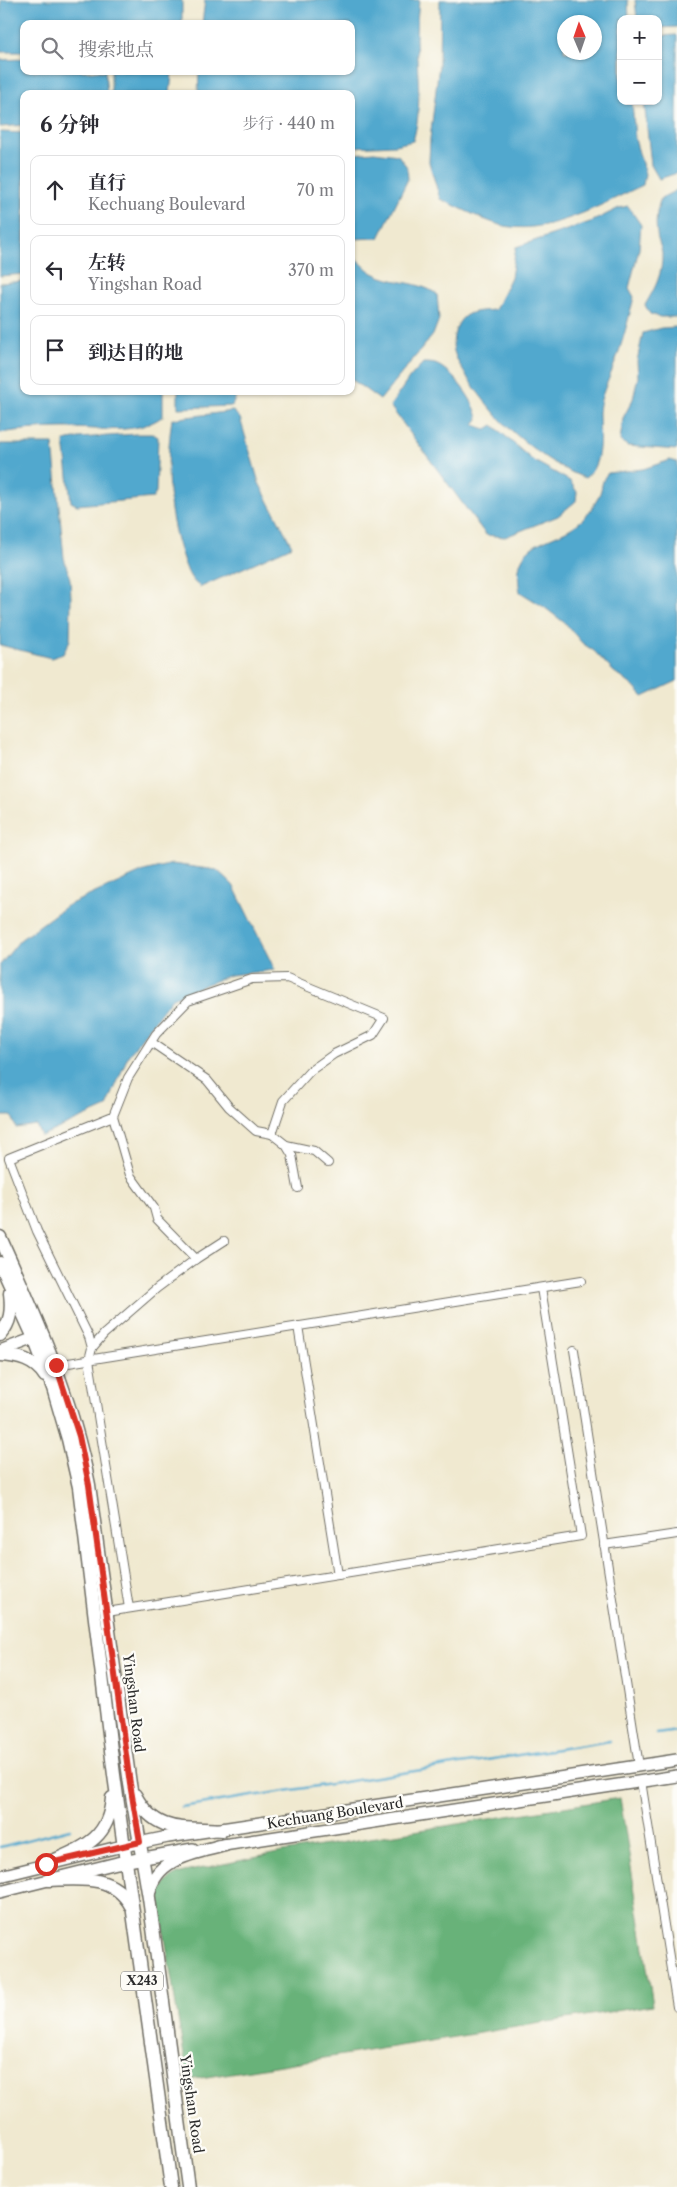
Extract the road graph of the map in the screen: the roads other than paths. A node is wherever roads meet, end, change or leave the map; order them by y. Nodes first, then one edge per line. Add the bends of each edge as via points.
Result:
1 (150, 1042) junction
2 (113, 1116) junction
3 (272, 1134) junction
4 (286, 1145) junction
5 (328, 1163) dead end
6 (298, 1188) dead end
7 (0, 1237) edge
8 (224, 1241) dead end
9 (196, 1258) junction
10 (0, 1263) edge
11 (7, 1279) junction
12 (581, 1281) dead end
13 (541, 1288) junction
14 (298, 1326) junction
15 (37, 1333) junction
16 (0, 1335) edge
17 (0, 1342) edge
18 (92, 1348) junction
19 (574, 1350) dead end
20 (0, 1351) edge
21 (0, 1355) edge
22 (89, 1360) junction
23 (56, 1365) junction
24 (53, 1388) junction
25 (677, 1534) edge
26 (604, 1545) junction
27 (338, 1575) junction
28 (129, 1608) junction
29 (107, 1612) junction
30 (677, 1760) edge
31 (639, 1766) junction
32 (114, 1775) junction
33 (677, 1776) edge
34 (641, 1781) junction
35 (130, 1784) junction
36 (223, 1830) junction
37 (140, 1842) junction
38 (225, 1845) junction
39 (124, 1846) junction
40 (142, 1858) junction
41 (126, 1861) junction
42 (46, 1864) junction
43 (0, 1876) edge
44 (49, 1880) junction
45 (0, 1892) edge
46 (149, 1898) junction
47 (133, 1909) junction
48 (677, 2007) edge
49 (170, 2187) edge
50 (188, 2187) edge

1 - 2 street via 128,1078
1 - 3 street via 207,1080 229,1107 256,1131
1 - 3 street via 188,1001 252,979 287,978 384,1018 373,1036 334,1054 310,1071 283,1100
2 - 9 street via 130,1175 154,1208 158,1219
2 - 18 street via 9,1158 37,1231
3 - 4 street
4 - 5 street via 314,1151
4 - 6 street via 292,1155
7 - 15 main road, Yingshan Road / X243
8 - 9 street
9 - 18 street via 156,1288
10 - 11 main road, Yingshan Road / X243
11 - 15 main road, Yingshan Road / X243
11 - 16 main road via 11,1314
12 - 13 street
13 - 14 street
13 - 27 street via 581,1536
14 - 22 street
14 - 27 street
15 - 17 main road
15 - 20 main road
15 - 23 main road, Yingshan Road / X243
15 - 24 main road, Yingshan Road / X243
18 - 22 street
19 - 26 street
21 - 24 main road via 14,1356 35,1364
22 - 23 street
22 - 28 street
23 - 29 main road, Yingshan Road / X243 via 85,1463
24 - 32 main road, Yingshan Road / X243 via 73,1456 83,1508
25 - 26 street
26 - 31 street
27 - 28 street
28 - 29 street
29 - 35 main road, Yingshan Road / X243
30 - 31 main road, Kechuang Boulevard
31 - 36 main road, Kechuang Boulevard
32 - 39 main road, Yingshan Road / X243
32 - 42 main road via 110,1815 100,1834 82,1848
33 - 34 main road, Kechuang Boulevard
34 - 38 main road, Kechuang Boulevard
34 - 48 street
35 - 36 main road via 145,1812 159,1823
35 - 37 main road, Yingshan Road / X243
36 - 37 main road, Kechuang Boulevard
37 - 39 main road, Kechuang Boulevard
37 - 40 main road, Yingshan Road / X243
38 - 40 main road, Kechuang Boulevard
38 - 46 main road via 169,1862 155,1877
39 - 41 main road, Yingshan Road / X243
39 - 42 main road, Kechuang Boulevard
40 - 41 main road, Kechuang Boulevard
40 - 46 main road, Yingshan Road / X243
41 - 44 main road, Kechuang Boulevard
41 - 47 main road, Yingshan Road / X243
42 - 43 main road, Kechuang Boulevard
44 - 45 main road, Kechuang Boulevard
44 - 47 main road via 87,1878 101,1881 120,1892
46 - 50 main road, Yingshan Road / X243
47 - 49 main road, Yingshan Road / X243

